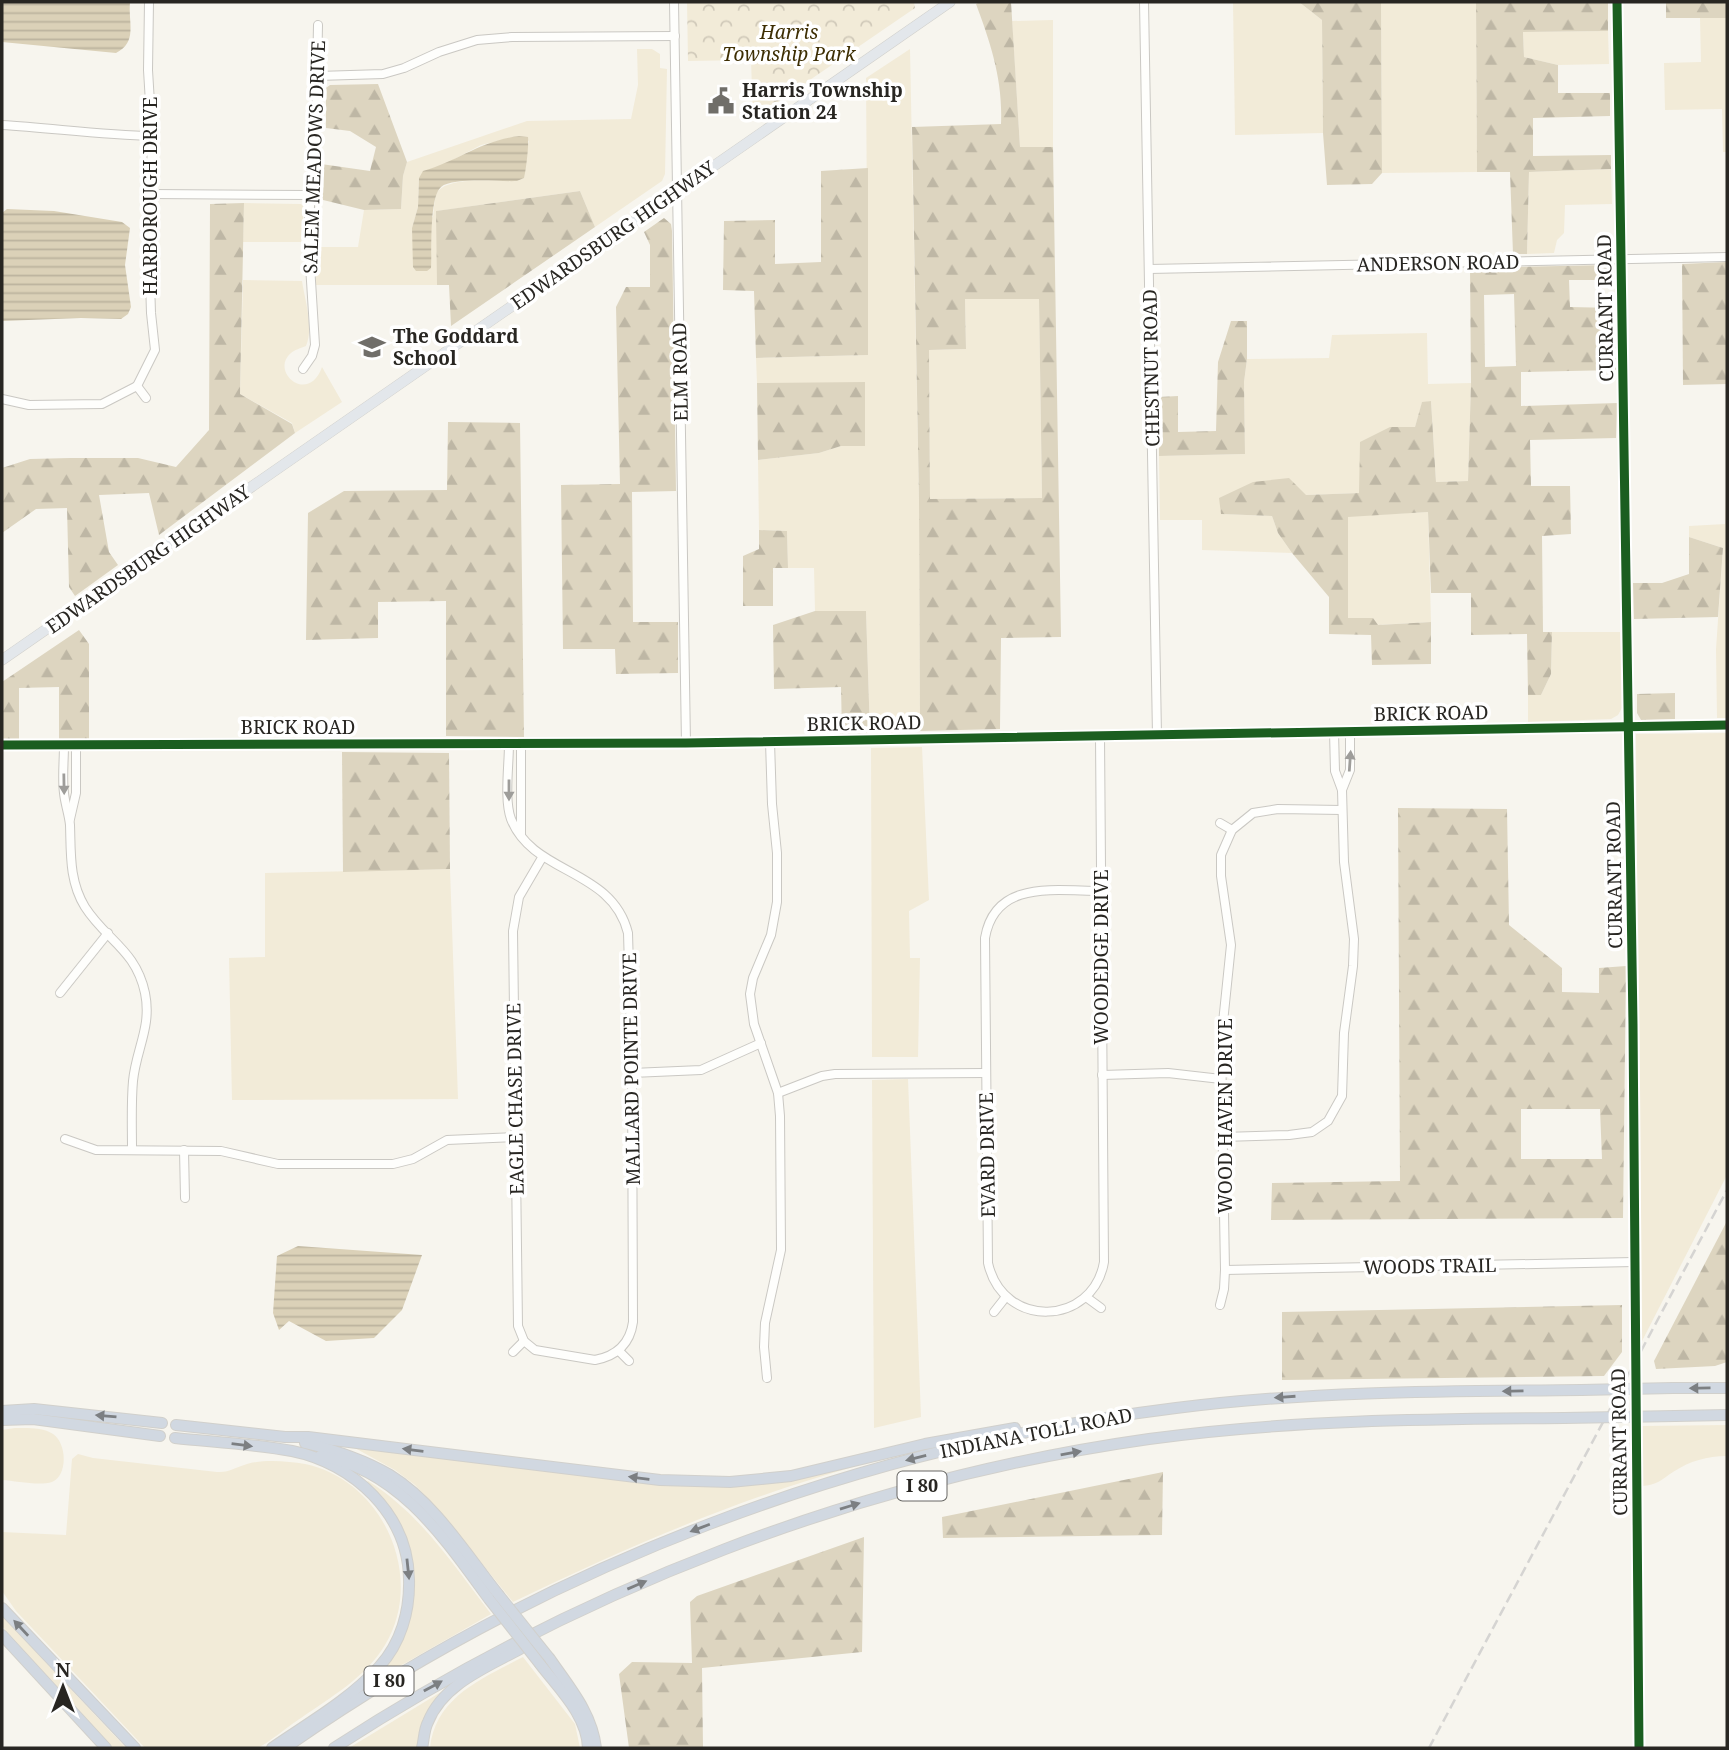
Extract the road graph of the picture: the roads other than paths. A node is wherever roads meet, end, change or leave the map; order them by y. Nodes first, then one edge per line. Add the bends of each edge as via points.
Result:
1 (149, 2) edge
2 (674, 2) edge
3 (950, 2) edge
4 (1144, 2) edge
5 (1617, 2) edge
6 (318, 25) dead end
7 (675, 36) junction
8 (318, 75) junction
9 (2, 125) edge
10 (152, 136) junction
11 (676, 190) junction
12 (151, 194) junction
13 (310, 195) junction
14 (1727, 257) edge
15 (1622, 260) junction
16 (1149, 269) junction
17 (303, 369) dead end
18 (137, 386) junction
19 (146, 398) dead end
20 (2, 399) edge
21 (2, 660) edge
22 (1727, 725) edge
23 (1629, 727) junction
24 (1334, 732) junction
25 (1350, 732) junction
26 (1157, 735) junction
27 (1100, 736) junction
28 (770, 742) junction
29 (686, 743) junction
30 (509, 744) junction
31 (521, 744) junction
32 (2, 745) edge
33 (64, 746) junction
34 (76, 746) junction
35 (1342, 790) junction
36 (1342, 810) junction
37 (70, 822) junction
38 (1220, 823) dead end
39 (1232, 830) junction
40 (521, 834) junction
41 (543, 856) junction
42 (1101, 891) junction
43 (108, 933) junction
44 (60, 993) dead end
45 (761, 1043) junction
46 (632, 1073) junction
47 (986, 1073) junction
48 (1102, 1074) junction
49 (1221, 1079) junction
50 (778, 1093) junction
51 (515, 1137) junction
52 (1223, 1137) junction
53 (65, 1139) dead end
54 (132, 1150) junction
55 (184, 1150) junction
56 (185, 1198) dead end
57 (1634, 1262) junction
58 (1225, 1270) junction
59 (1086, 1297) junction
60 (1006, 1298) junction
61 (1220, 1305) dead end
62 (1101, 1308) dead end
63 (994, 1312) dead end
64 (526, 1343) junction
65 (619, 1351) junction
66 (513, 1352) dead end
67 (629, 1361) dead end
68 (767, 1378) dead end
69 (1727, 1388) edge
70 (2, 1411) edge
71 (1727, 1415) edge
72 (2, 1420) edge
73 (1093, 1420) junction
74 (162, 1423) dead end
75 (176, 1425) dead end
76 (160, 1436) dead end
77 (285, 1437) junction
78 (175, 1438) dead end
79 (293, 1451) junction
80 (494, 1597) junction
81 (603, 1600) junction
82 (2, 1608) edge
83 (2, 1634) edge
84 (545, 1662) junction
85 (106, 1748) edge
86 (135, 1748) edge
87 (272, 1748) edge
88 (285, 1748) edge
89 (334, 1748) edge
90 (422, 1748) edge
91 (588, 1748) edge
92 (596, 1748) edge
93 (1639, 1748) edge

1 - 10 street, HARBOROUGH DRIVE
2 - 7 street, ELM ROAD
3 - 11 main road, EDWARDSBURG HIGHWAY
4 - 16 street, CHESTNUT ROAD
5 - 15 street, CURRANT ROAD
6 - 8 street, SALEM MEADOWS DRIVE
7 - 8 street via 477,40 383,74
7 - 11 street, ELM ROAD
8 - 13 street, SALEM MEADOWS DRIVE
9 - 10 street
10 - 12 street, HARBOROUGH DRIVE
11 - 21 main road, EDWARDSBURG HIGHWAY
11 - 29 street, ELM ROAD
12 - 13 street
12 - 18 street, HARBOROUGH DRIVE via 155,351
13 - 17 street, SALEM MEADOWS DRIVE via 308,245 315,345
14 - 15 street, ANDERSON ROAD
15 - 16 street, ANDERSON ROAD
15 - 23 street, CURRANT ROAD
16 - 26 street, CHESTNUT ROAD
18 - 19 street
18 - 20 street via 102,404 29,405
22 - 23 street, BRICK ROAD
23 - 25 street, BRICK ROAD
23 - 57 street, CURRANT ROAD
24 - 25 street, BRICK ROAD
24 - 26 street, BRICK ROAD
24 - 35 street via 1335,771
35 -> 25 street via 1350,770
26 - 27 street, BRICK ROAD
27 - 28 street, BRICK ROAD
27 - 42 street, WOODEDGE DRIVE
28 - 29 street, BRICK ROAD
28 - 45 street via 777,902 771,935 750,994 751,1015
29 - 31 street, BRICK ROAD
30 - 31 street, BRICK ROAD
30 - 34 street, BRICK ROAD
30 -> 40 street, MALLARD POINTE DRIVE via 509,807
31 - 40 street
32 - 33 street, BRICK ROAD
33 - 34 street, BRICK ROAD
33 -> 37 street via 64,794
34 - 37 street via 76,793
35 - 36 street
36 - 39 street via 1261,810
36 - 52 street via 1354,939 1342,1096 1328,1121 1312,1132
37 - 43 street via 71,866 77,889 90,914
38 - 39 street
39 - 49 street, WOOD HAVEN DRIVE via 1220,866 1231,945
40 - 41 street, MALLARD POINTE DRIVE
41 - 46 street, MALLARD POINTE DRIVE via 603,891 622,916 629,941
41 - 51 street, EAGLE CHASE DRIVE via 519,897 513,922
42 - 47 street, EVARD DRIVE via 1024,892 993,915 985,938
42 - 48 street, WOODEDGE DRIVE
43 - 44 street
43 - 54 street via 131,958 146,995 147,1025 133,1079
45 - 46 street via 701,1070
45 - 50 street
46 - 65 street, MALLARD POINTE DRIVE via 634,1322
47 - 50 street via 835,1074
47 - 60 street, EVARD DRIVE via 988,1263 995,1285
48 - 49 street via 1168,1073
48 - 59 street, WOODEDGE DRIVE via 1104,1262 1097,1284
49 - 52 street, WOOD HAVEN DRIVE
50 - 68 street via 781,1250 765,1323
51 - 55 street via 447,1140 393,1164 278,1164 221,1151
51 - 64 street, EAGLE CHASE DRIVE via 518,1326
52 - 58 street, WOOD HAVEN DRIVE
53 - 54 street via 96,1150
54 - 55 street
55 - 56 street
57 - 58 street, WOODS TRAIL
57 - 93 street, CURRANT ROAD
58 - 61 street, WOOD HAVEN DRIVE
59 - 60 street via 1070,1307 1048,1311 1022,1308
59 - 62 street
60 - 63 street
64 - 65 street via 546,1352 595,1360
64 - 66 street
65 - 67 street
69 -> 73 highway, INDIANA TOLL ROAD / I 80, bridge via 1392,1392 1179,1407
74 -> 70 highway via 34,1409
81 -> 71 highway, INDIANA TOLL ROAD / I 80, bridge via 793,1524 906,1490 1029,1460 1148,1440 1371,1421
72 - 76 highway via 33,1419
73 -> 77 highway via 1031,1425 791,1476 730,1482 660,1480
73 -> 88 highway, INDIANA TOLL ROAD / I 80 via 901,1462 695,1530 497,1620 358,1699
75 - 77 highway
77 - 80 highway via 348,1455 392,1476 433,1514
78 -> 79 highway
79 - 80 highway via 334,1458 371,1473 405,1497
79 -> 87 highway via 325,1462 375,1495 401,1538 409,1564 409,1592 397,1642 380,1666
80 - 84 highway, bridge
89 -> 81 highway, INDIANA TOLL ROAD / I 80 via 413,1697
81 - 90 highway via 461,1682 427,1722
86 -> 82 highway
83 - 85 highway
84 - 91 highway via 580,1717
84 - 92 highway via 586,1712

